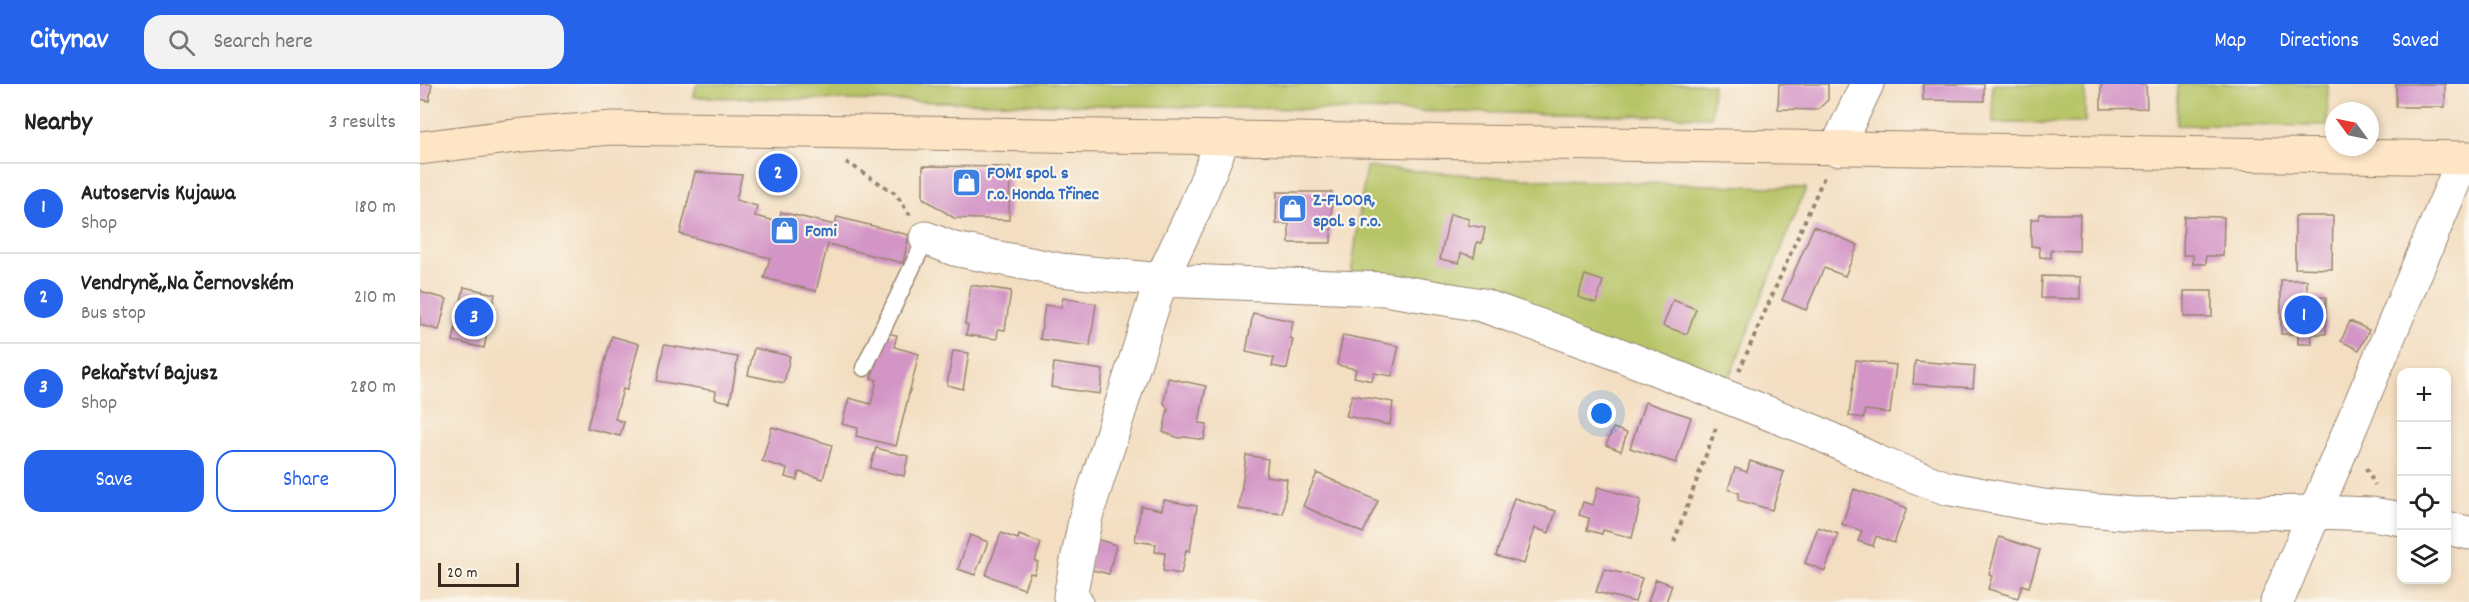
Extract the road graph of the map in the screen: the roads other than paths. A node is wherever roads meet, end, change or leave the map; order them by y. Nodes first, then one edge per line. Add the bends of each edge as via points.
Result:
1 (1867, 84) edge
2 (1224, 137) junction
3 (420, 148) edge
4 (1836, 149) junction
5 (2467, 158) edge
6 (926, 238) joint
7 (1161, 280) junction
8 (864, 368) dead end
9 (2317, 512) junction
10 (2397, 518) edge
11 (2451, 529) edge
12 (2469, 533) edge
13 (1072, 600) edge
14 (2277, 602) edge

1 - 4 street
2 - 3 main road via 612,128
2 - 4 main road
2 - 7 street
4 - 5 main road
5 - 9 street
6 - 7 street via 954,249 1060,270
6 - 8 lane
7 - 9 street via 1384,288 1482,305 1816,432 1880,464 1946,488 2042,506 2134,514
7 - 13 street via 1086,516
9 - 10 street
9 - 14 street
11 - 12 street

